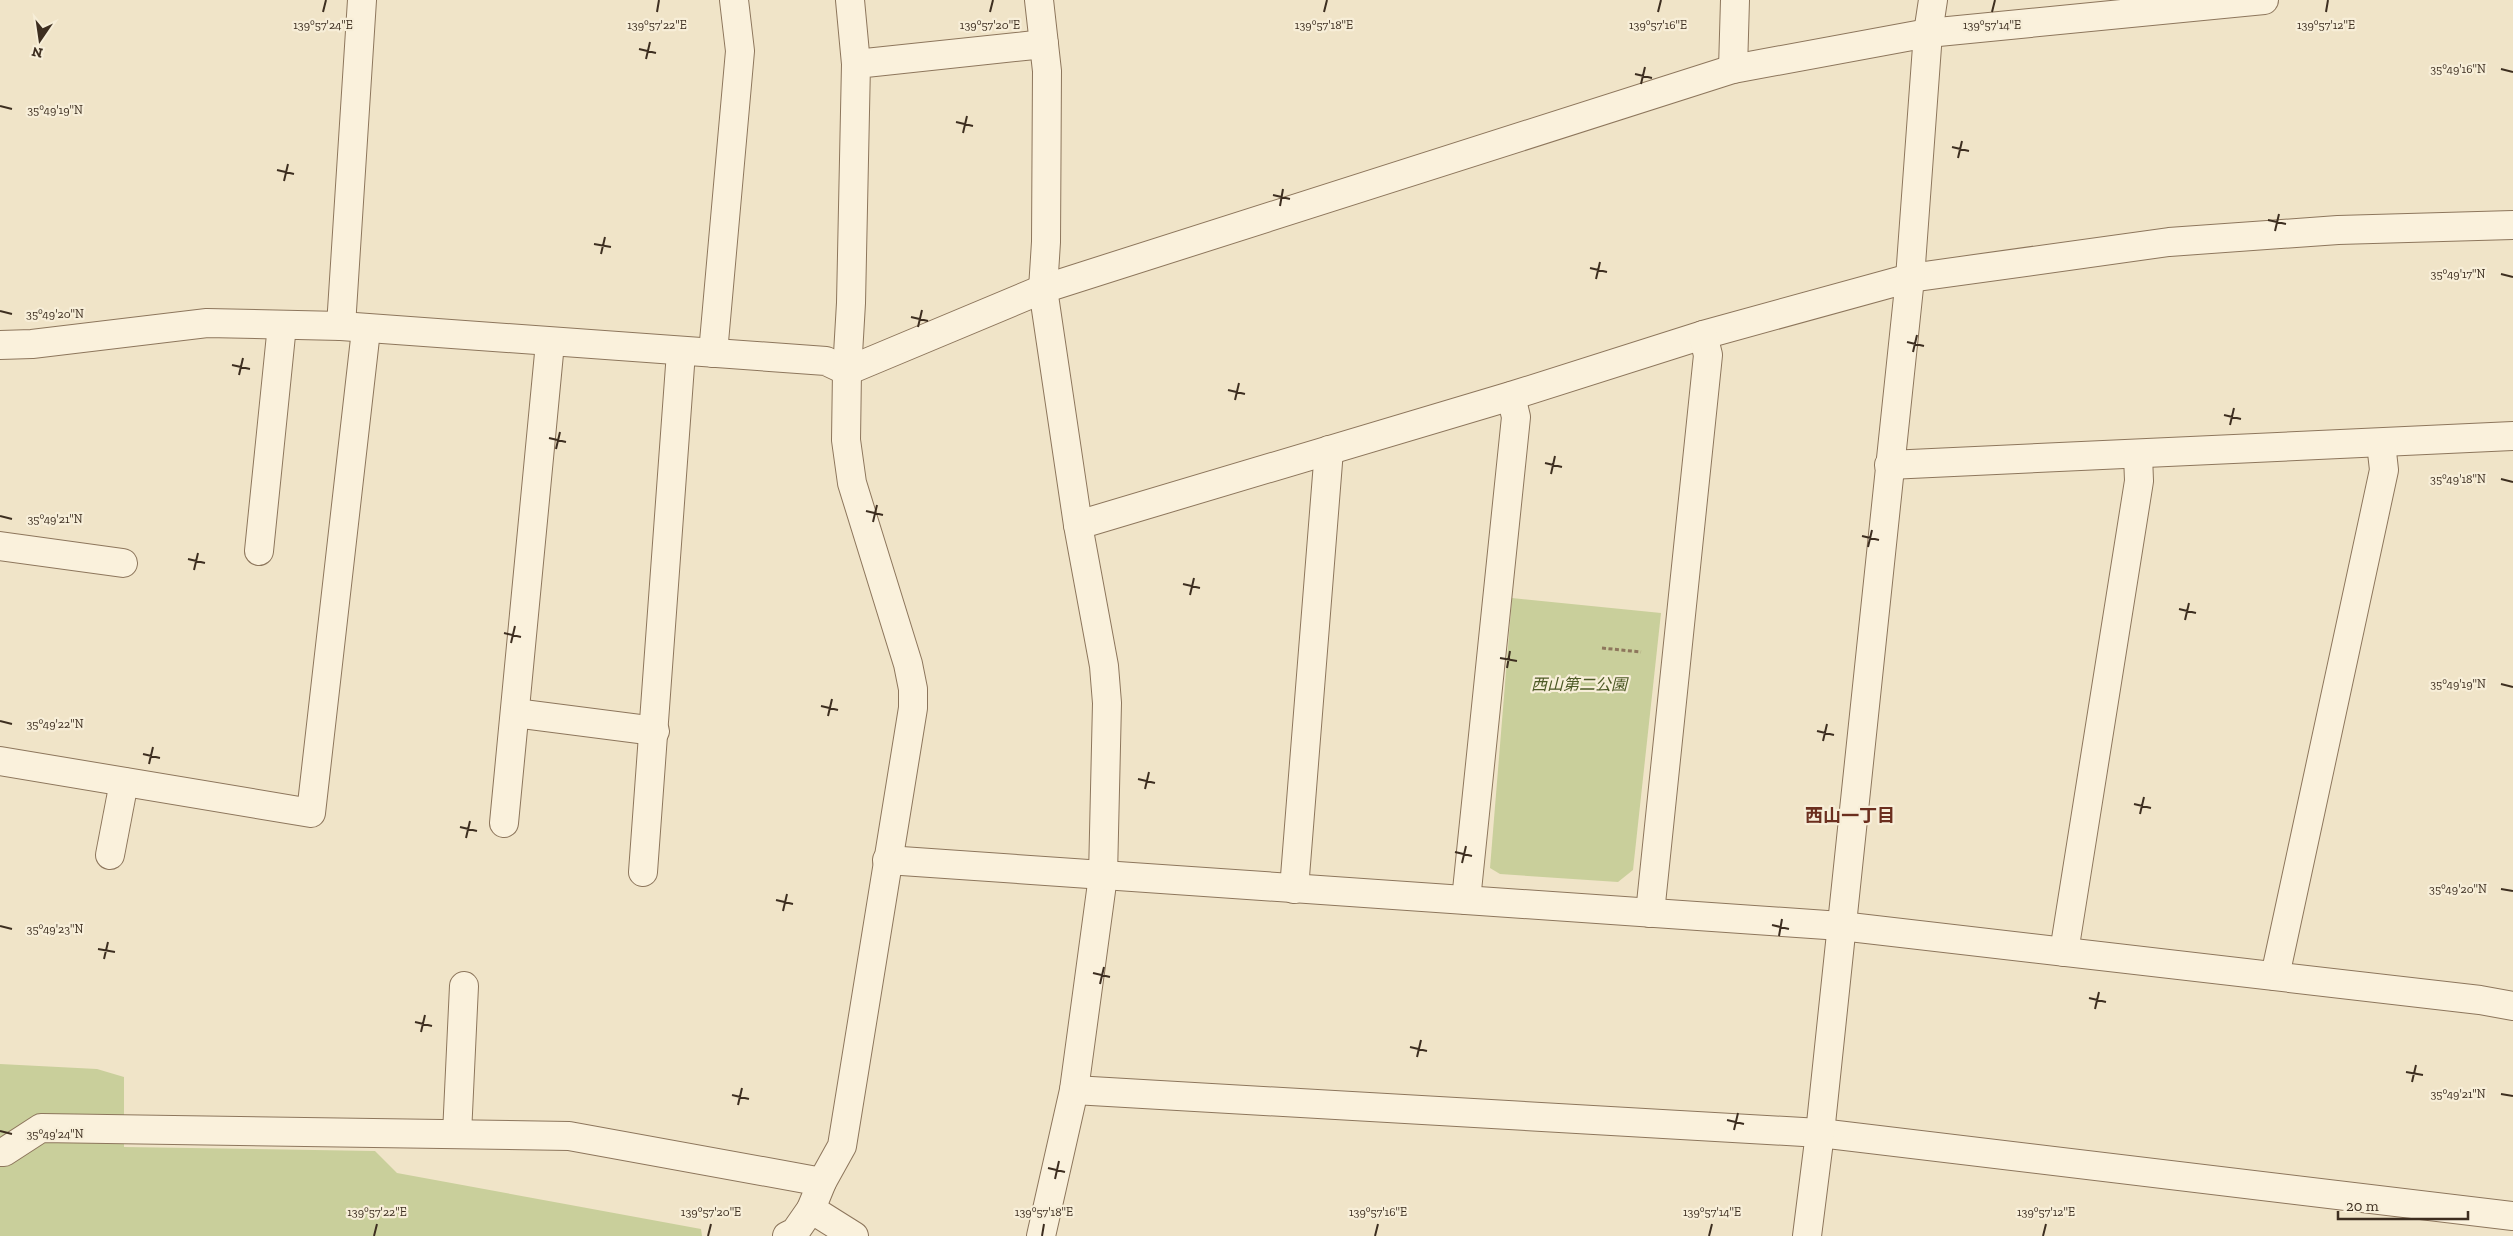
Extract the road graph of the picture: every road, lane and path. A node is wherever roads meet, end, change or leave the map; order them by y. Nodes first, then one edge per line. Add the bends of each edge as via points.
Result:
1 (362, 0) edge
2 (734, 0) edge
3 (850, 0) edge
4 (1040, 0) edge
5 (1735, 0) edge
6 (1933, 0) edge
7 (2264, 0) edge
8 (1928, 33) junction
9 (1044, 44) junction
10 (856, 64) junction
11 (1733, 70) junction
12 (2513, 225) edge
13 (1910, 278) junction
14 (1043, 289) junction
15 (282, 325) junction
16 (354, 328) junction
17 (1703, 335) junction
18 (550, 343) junction
19 (0, 345) edge
20 (680, 352) junction
21 (713, 353) junction
22 (847, 371) junction
23 (1511, 396) junction
24 (2513, 436) edge
25 (2381, 443) junction
26 (1329, 450) junction
27 (2138, 455) junction
28 (1889, 465) junction
29 (1078, 525) junction
30 (0, 546) edge
31 (259, 551) dead end
32 (123, 563) dead end
33 (515, 713) junction
34 (655, 731) junction
35 (0, 761) edge
36 (124, 782) junction
37 (504, 823) dead end
38 (110, 855) dead end
39 (888, 860) junction
40 (643, 872) dead end
41 (1103, 876) junction
42 (1294, 889) junction
43 (1466, 900) junction
44 (1650, 913) junction
45 (1841, 926) junction
46 (2064, 952) junction
47 (2275, 976) junction
48 (464, 986) dead end
49 (2513, 1006) edge
50 (1074, 1090) junction
51 (1820, 1133) junction
52 (457, 1134) junction
53 (0, 1152) edge
54 (822, 1182) junction
55 (811, 1210) junction
56 (2513, 1216) edge
57 (787, 1236) edge
58 (854, 1236) edge
59 (1041, 1236) edge
60 (1807, 1236) edge

1 - 16 street
2 - 21 street via 740,51
3 - 10 street
4 - 9 street
5 - 11 street
6 - 8 street
7 - 8 street
8 - 11 street
8 - 13 street
9 - 10 street
9 - 14 street via 1047,100
10 - 22 street via 852,303
11 - 14 street
12 - 13 street via 2338,230 2169,242
13 - 17 street
13 - 28 street
14 - 22 street
14 - 29 street
15 - 16 street
15 - 19 street via 207,323
15 - 31 street
16 - 18 street
16 - 36 street via 311,813
17 - 23 street
17 - 44 street via 1708,355
18 - 20 street
18 - 33 street
20 - 21 street
20 - 34 street
21 - 22 street via 826,361
22 - 39 street via 846,440 852,483 913,688 911,726
23 - 26 street
23 - 43 street via 1516,417
24 - 25 street
25 - 27 street
25 - 47 street via 2384,470
26 - 29 street
26 - 42 street
27 - 28 street
27 - 46 street via 2139,481
28 - 45 street
29 - 41 street via 1104,666 1107,703
30 - 32 street
33 - 34 street
33 - 37 street
34 - 40 street
35 - 36 street
36 - 38 street
39 - 41 street
39 - 54 street via 842,1146
41 - 42 street
41 - 50 street
42 - 43 street
43 - 44 street
44 - 45 street
45 - 46 street
45 - 51 street
46 - 47 street
47 - 49 street
48 - 52 street
50 - 51 street
50 - 59 street
51 - 56 street
51 - 60 street
52 - 53 street via 41,1128
52 - 54 street via 569,1136
54 - 55 street
55 - 57 street via 795,1232
55 - 58 street

